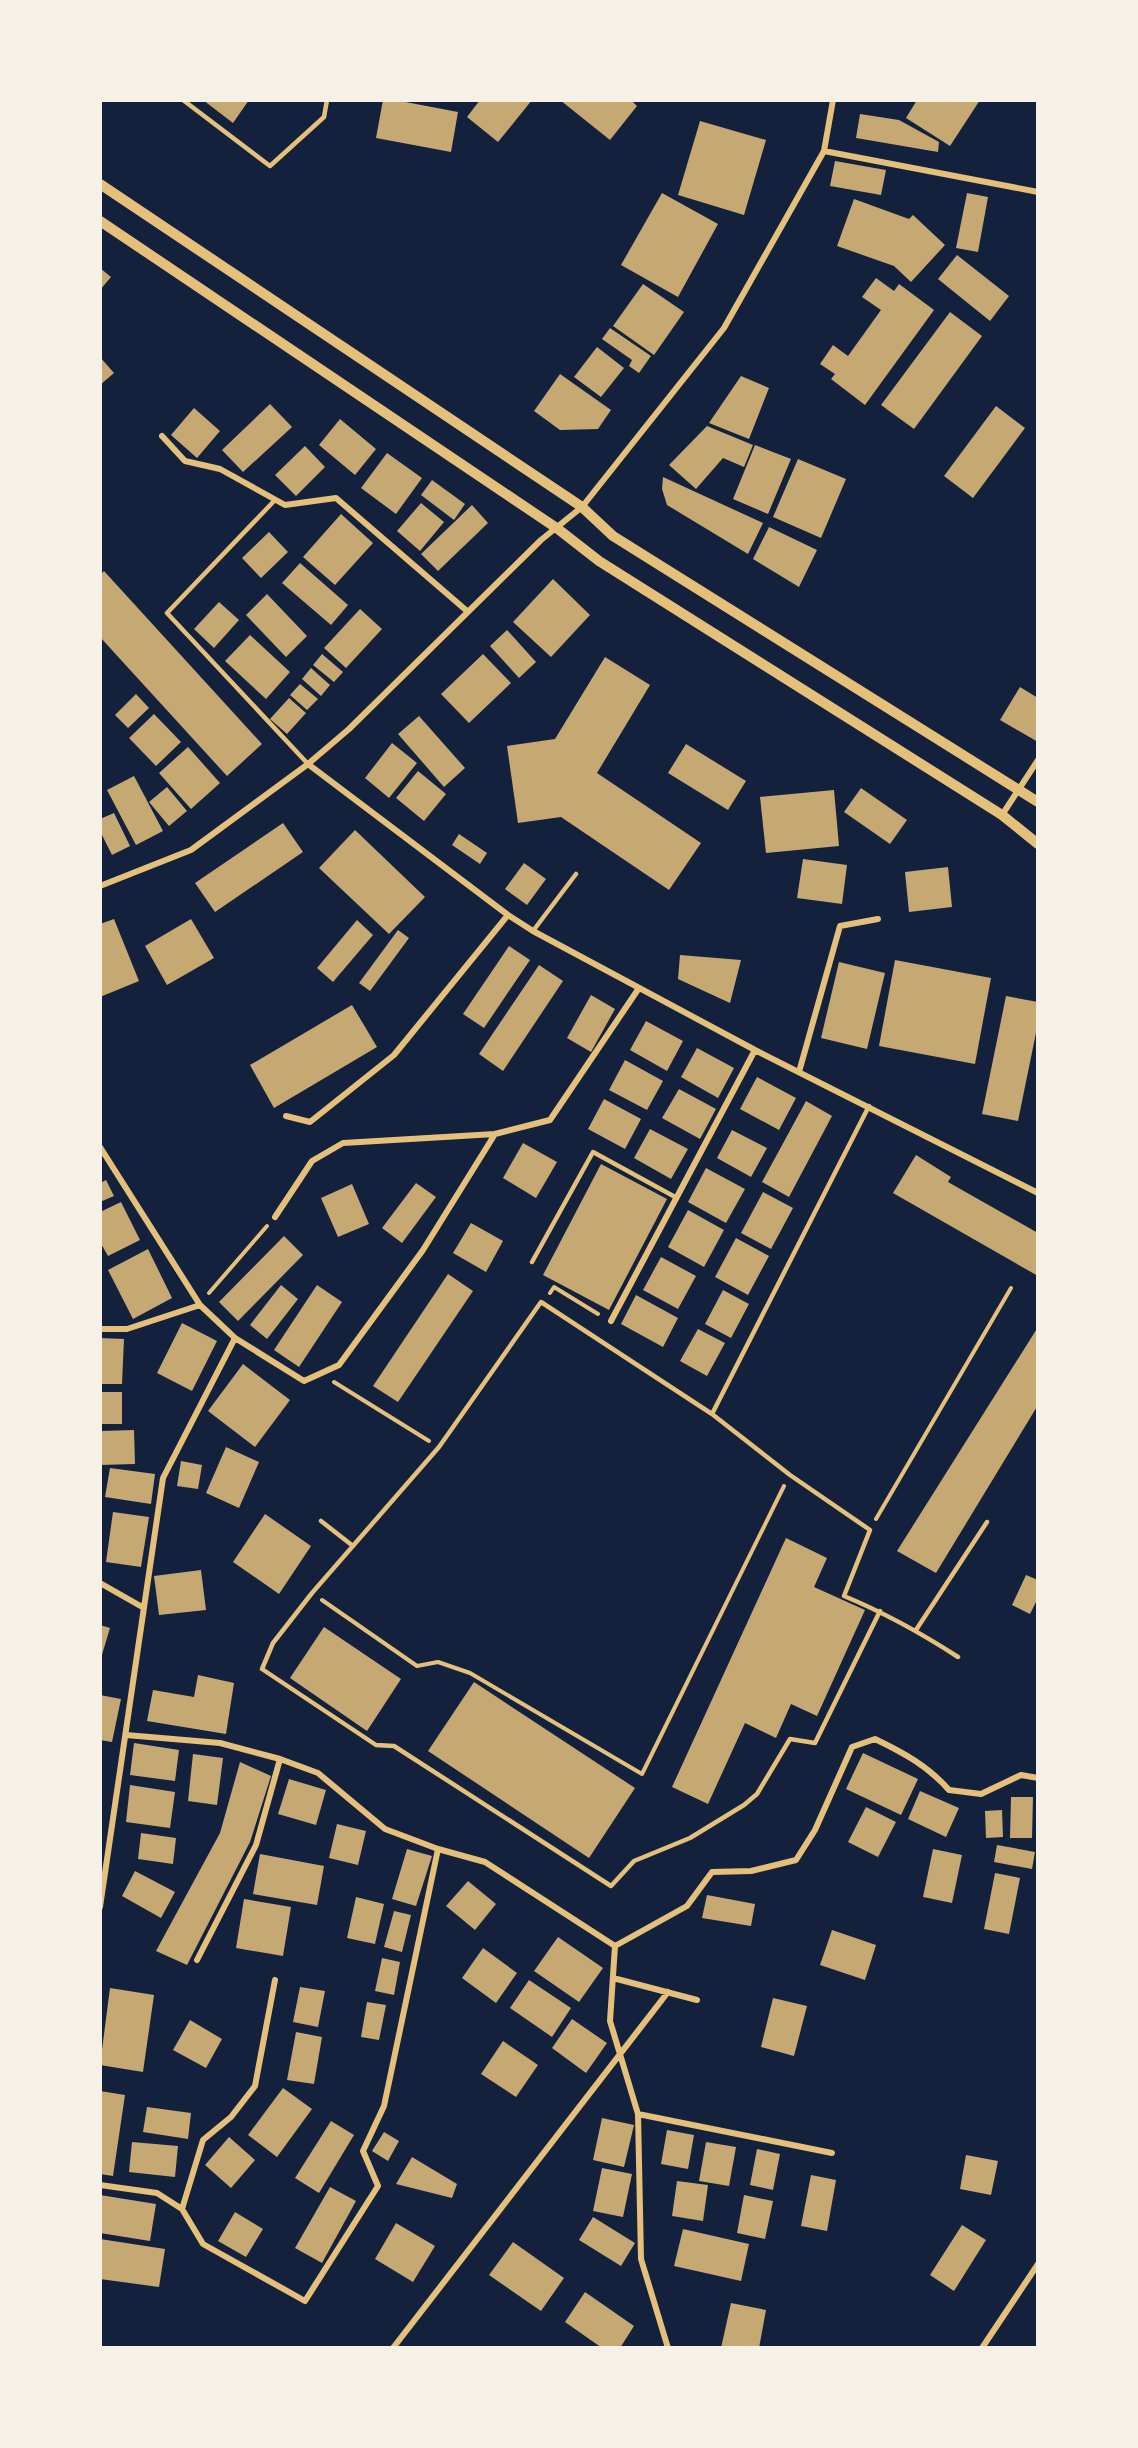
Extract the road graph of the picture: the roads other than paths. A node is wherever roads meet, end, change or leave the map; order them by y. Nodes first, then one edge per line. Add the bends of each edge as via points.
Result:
1 (183, 100) edge
2 (327, 100) edge
3 (833, 100) edge
4 (824, 151) junction
5 (100, 184) edge
6 (1038, 192) edge
7 (100, 221) edge
8 (162, 436) dead end
9 (275, 500) junction
10 (582, 507) junction
11 (558, 529) junction
12 (467, 611) junction
13 (1038, 760) edge
14 (308, 764) junction
15 (1017, 790) junction
16 (1038, 802) edge
17 (1002, 815) junction
18 (1038, 844) edge
19 (576, 874) dead end
20 (100, 886) edge
21 (508, 915) junction
22 (879, 919) dead end
23 (533, 931) junction
24 (639, 988) junction
25 (755, 1050) junction
26 (800, 1072) junction
27 (869, 1106) junction
28 (286, 1116) dead end
29 (495, 1134) junction
30 (100, 1147) edge
31 (1038, 1194) edge
32 (677, 1198) junction
33 (275, 1217) road end
34 (532, 1263) dead end
35 (200, 1305) junction
36 (611, 1321) road end
37 (100, 1329) edge
38 (235, 1338) junction
39 (712, 1414) junction
40 (321, 1521) dead end
41 (987, 1522) dead end
42 (353, 1546) junction
43 (100, 1583) edge
44 (144, 1608) junction
45 (880, 1611) junction
46 (916, 1630) junction
47 (958, 1658) dead end
48 (126, 1735) junction
49 (280, 1759) junction
50 (1038, 1778) edge
51 (438, 1849) junction
52 (100, 1907) edge
53 (615, 1946) junction
54 (197, 1960) dead end
55 (613, 1978) junction
56 (275, 1980) dead end
57 (668, 1992) junction
58 (697, 2000) dead end
59 (620, 2055) junction
60 (638, 2114) junction
61 (832, 2154) dead end
62 (100, 2185) edge
63 (182, 2209) junction
64 (1038, 2264) edge
65 (393, 2348) edge
66 (668, 2348) edge
67 (982, 2348) edge

1 - 2 lane via 270,166 324,117
3 - 4 street
4 - 6 street
4 - 10 street via 724,328
5 - 10 street
7 - 11 street
8 - 9 street via 185,461 220,469
9 - 12 street via 285,505 336,498
9 - 14 lane via 167,613
10 - 11 street
10 - 15 street via 613,536
11 - 12 street via 541,540
11 - 17 street via 599,561
12 - 14 street via 350,729
13 - 15 street
14 - 20 street via 191,850
14 - 21 street
15 - 16 street
15 - 17 street
17 - 18 street
19 - 23 lane
21 - 23 street
21 - 28 street via 394,1055 310,1122
22 - 26 street via 840,926
23 - 24 street
24 - 25 street
24 - 29 street via 550,1120
25 - 26 street
25 - 32 street
26 - 27 street
27 - 31 street
27 - 39 lane
29 - 33 street via 343,1143 312,1161
29 - 38 street via 423,1250 339,1365 304,1381
30 - 35 street
32 - 34 lane via 593,1152
32 - 36 street
35 - 37 street via 127,1329
35 - 38 street
38 - 44 street via 163,1478
39 - 42 lane via 542,1302 439,1447
39 - 45 lane via 870,1530 844,1596
40 - 42 lane
41 - 46 lane
42 - 45 lane via 273,1644 262,1669 376,1745 394,1746 611,1886 634,1861 690,1838 744,1805 757,1794 790,1739 815,1743
43 - 44 street
44 - 48 street
45 - 46 lane
46 - 47 lane
48 - 49 street via 220,1743
48 - 52 street
49 - 51 street via 318,1773 385,1829
49 - 54 street via 256,1845
50 - 53 street via 1021,1775 981,1794 949,1790 910,1756 875,1739 852,1747 815,1830 796,1860 751,1871 712,1872 687,1906
51 - 53 street via 485,1862
51 - 63 street via 384,2106 363,2151 378,2186 305,2301 204,2244
53 - 55 street
55 - 57 street
55 - 59 street via 610,2021
56 - 63 street via 255,2086 231,2116 203,2140
57 - 58 street
57 - 59 street
59 - 60 street
59 - 65 street
60 - 61 street
60 - 66 street via 641,2259
62 - 63 street via 157,2193
64 - 67 street

